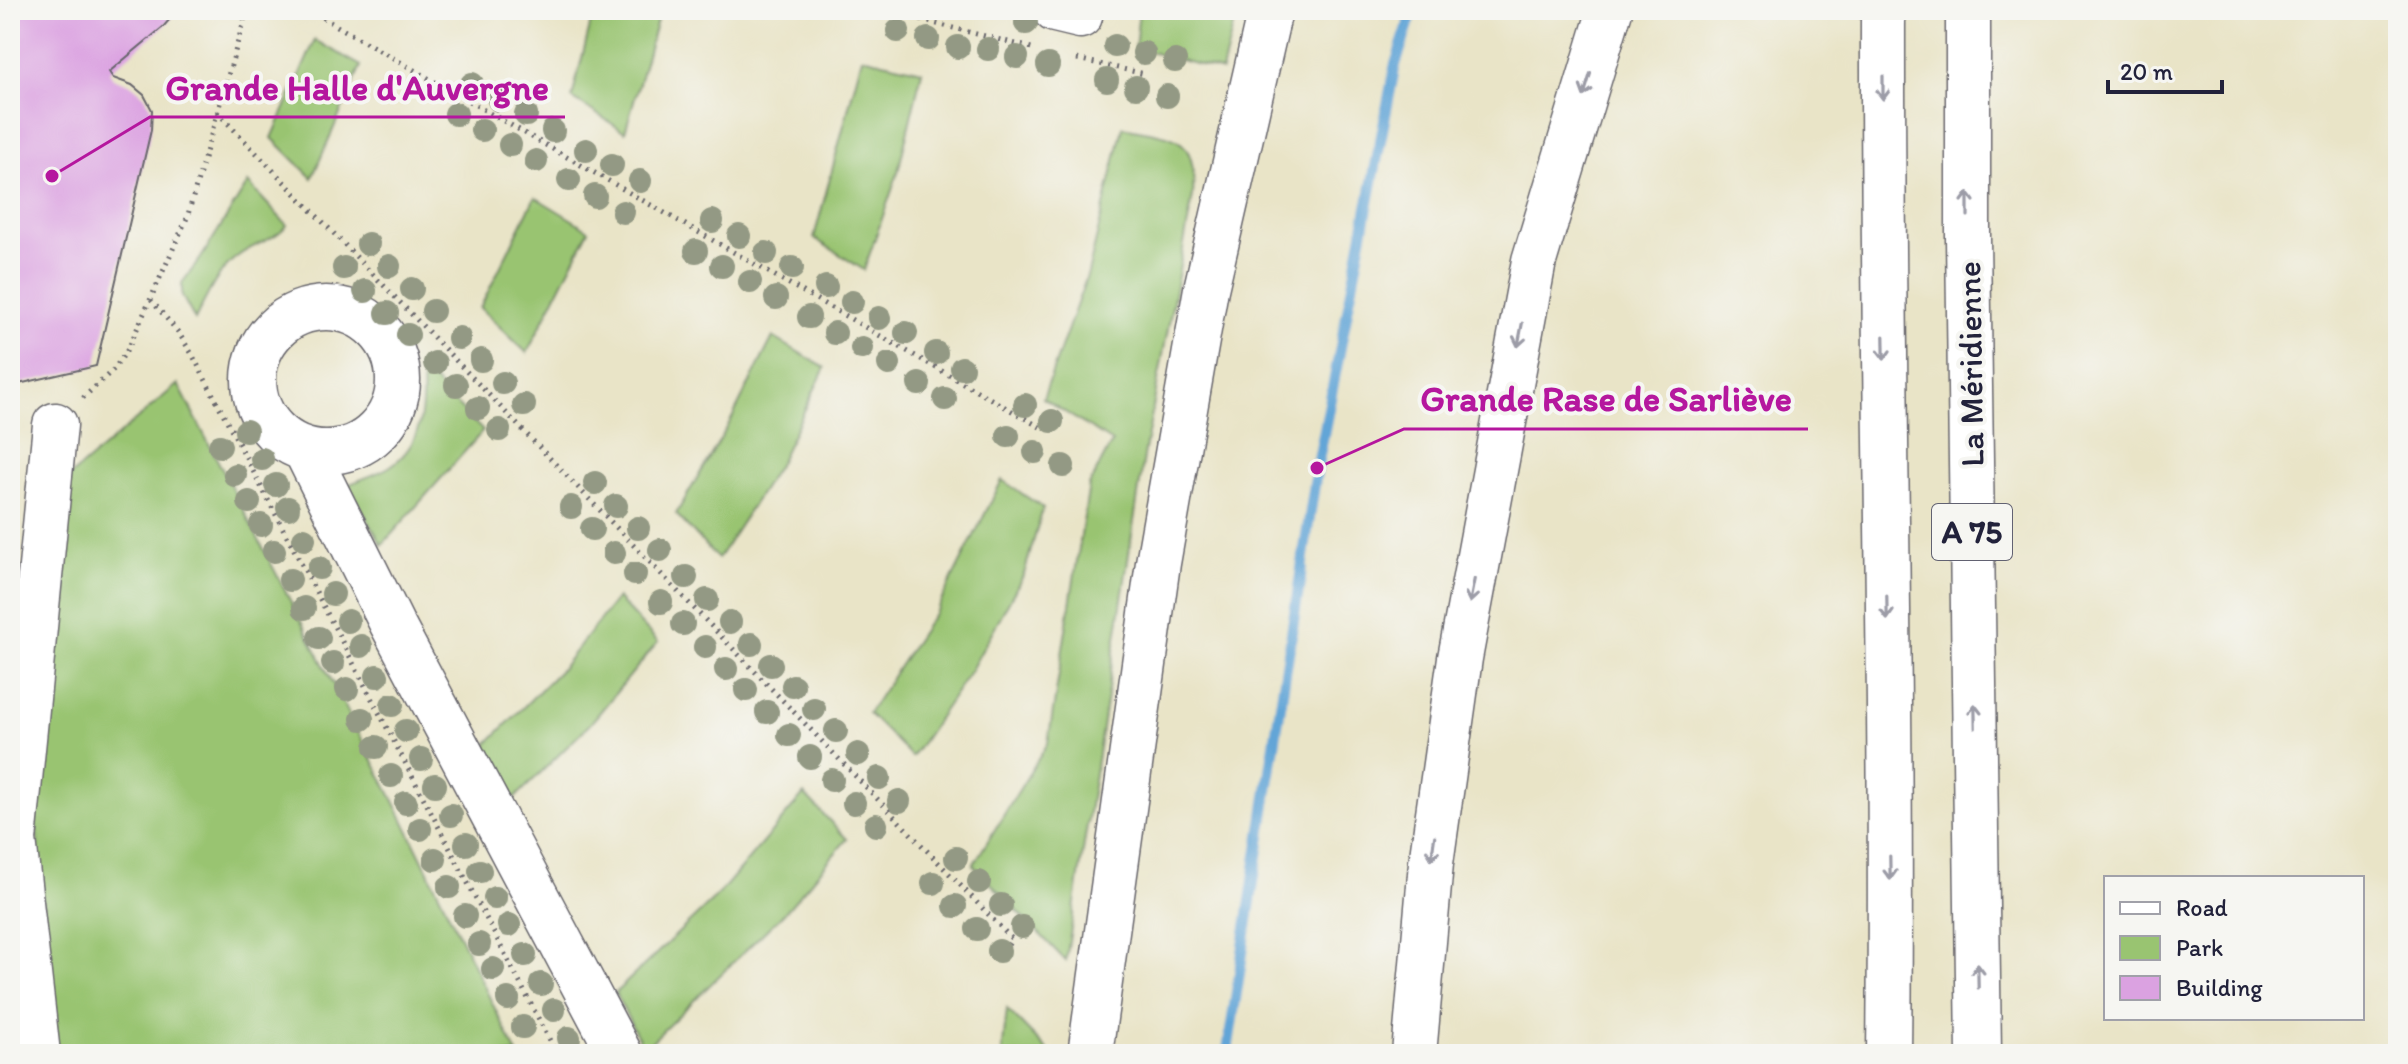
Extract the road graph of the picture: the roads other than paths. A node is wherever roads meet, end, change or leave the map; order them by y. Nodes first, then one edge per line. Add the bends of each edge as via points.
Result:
1 (1270, 10) edge
2 (1610, 10) edge
3 (1883, 10) edge
4 (1968, 10) edge
5 (55, 425) road end
6 (306, 451) dead end
7 (20, 989) edge
8 (38, 1054) edge
9 (620, 1054) edge
10 (1090, 1054) edge
11 (1414, 1054) edge
12 (1889, 1054) edge
13 (1979, 1054) edge

1 - 10 main road via 1206,289 1158,563
2 -> 11 main road via 1534,261 1460,658 1431,863
3 -> 12 main road, A 75
13 -> 4 main road, La Méridienne / A 75
5 - 7 main road via 14,840
6 - 9 main road
7 - 8 main road

